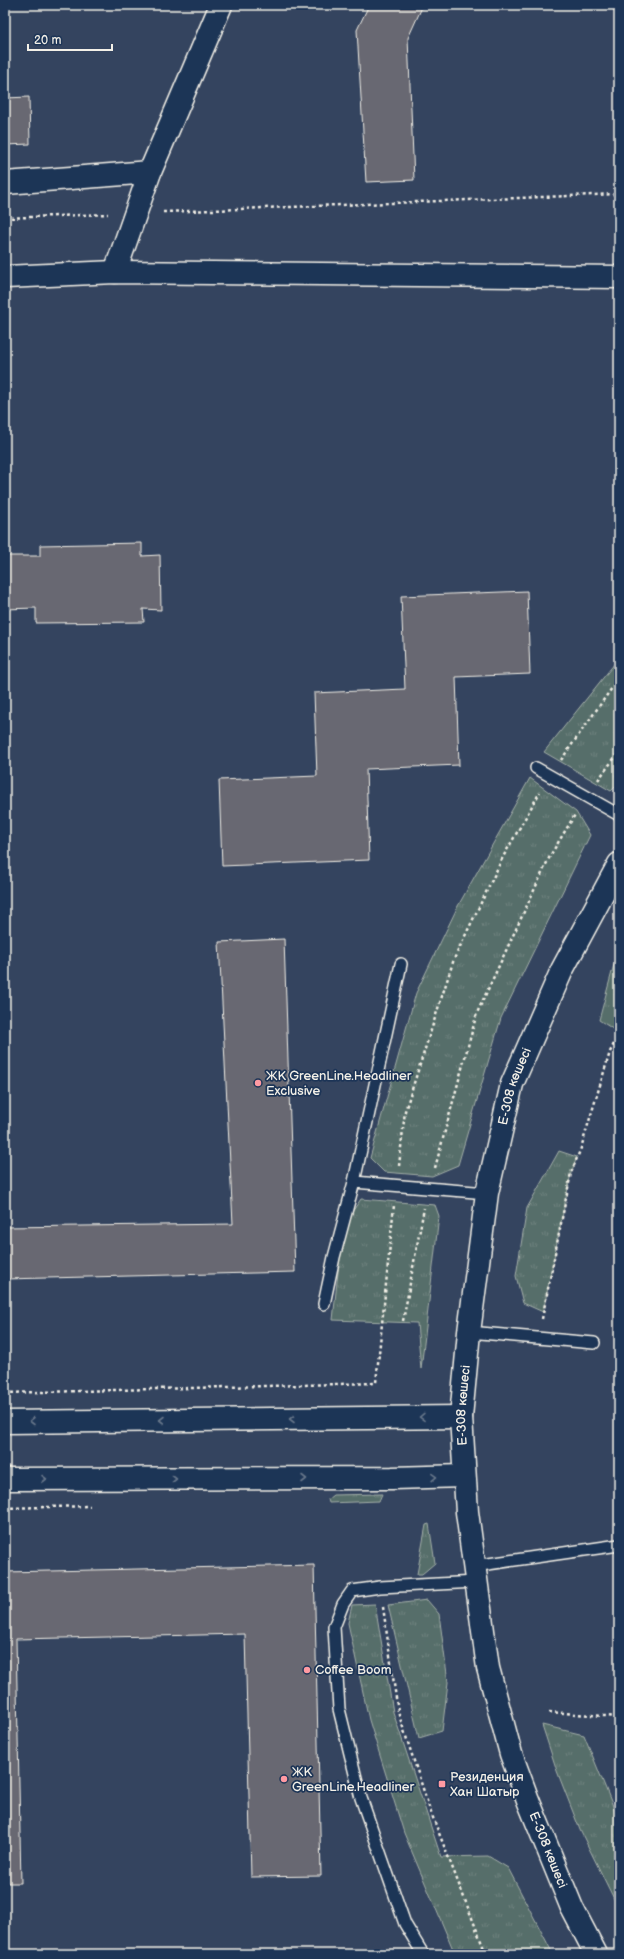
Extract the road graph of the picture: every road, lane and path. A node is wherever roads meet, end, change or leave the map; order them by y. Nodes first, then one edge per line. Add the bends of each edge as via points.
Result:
1 (220, 5) edge
2 (150, 172) junction
3 (5, 183) edge
4 (619, 194) edge
5 (136, 213) junction
6 (5, 218) edge
7 (115, 272) junction
8 (5, 277) edge
9 (619, 278) edge
10 (619, 752) edge
11 (536, 768) dead end
12 (586, 796) junction
13 (619, 815) edge
14 (619, 864) edge
15 (401, 964) dead end
16 (619, 1033) edge
17 (354, 1182) junction
18 (429, 1189) junction
19 (487, 1194) junction
20 (324, 1304) dead end
21 (403, 1322) dead end
22 (469, 1332) junction
23 (539, 1338) junction
24 (594, 1343) dead end
25 (461, 1416) junction
26 (5, 1422) edge
27 (464, 1476) junction
28 (5, 1479) edge
29 (619, 1544) edge
30 (475, 1574) junction
31 (380, 1587) junction
32 (549, 1712) dead end
33 (619, 1715) edge
34 (423, 1954) edge
35 (486, 1954) edge
36 (596, 1954) edge

1 - 2 street
2 - 3 street
2 - 5 street
4 - 5 path
5 - 6 path
5 - 7 street
7 - 8 street
7 - 9 street
10 - 12 path
11 - 12 lane
12 - 13 lane
12 - 18 path via 550,856 476,1013
14 - 19 street, Е-308 көшесі via 562,970 512,1084
15 - 17 lane
16 - 23 path via 610,1052 571,1173
17 - 18 lane
17 - 20 lane
18 - 19 lane
18 - 21 path
19 - 22 street, Е-308 көшесі
22 - 23 lane
22 - 25 street, Е-308 көшесі
23 - 24 lane
25 -> 26 street
25 - 27 street, Е-308 көшесі
28 -> 27 street
27 - 30 street, Е-308 көшесі
29 - 30 lane
30 - 31 lane
30 - 36 street, Е-308 көшесі via 488,1668 511,1754 554,1867
31 - 34 lane via 352,1591 343,1604 334,1627 338,1709 361,1798 405,1924
31 - 35 path via 398,1712 430,1810
32 - 33 path via 618,1717

